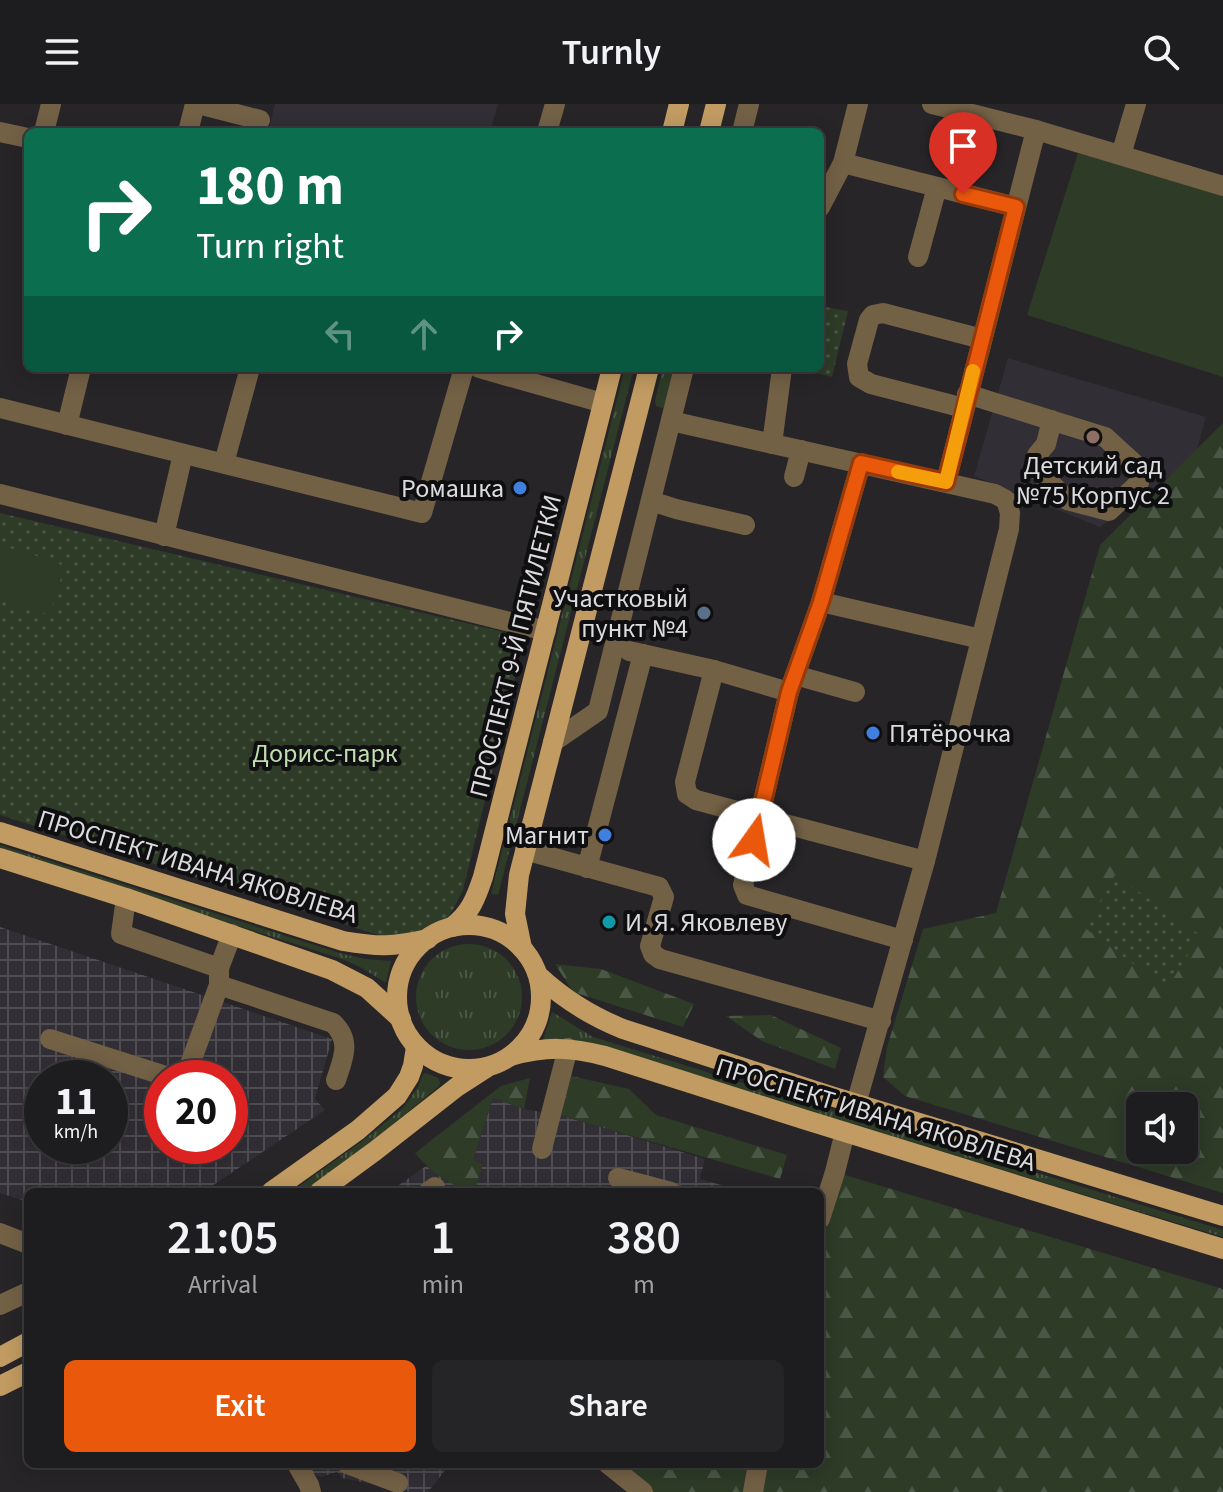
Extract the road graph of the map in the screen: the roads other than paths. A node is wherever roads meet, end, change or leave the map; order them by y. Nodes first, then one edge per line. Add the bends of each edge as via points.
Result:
1 (51, 104) edge
2 (197, 104) edge
3 (555, 104) edge
4 (679, 104) edge
5 (716, 104) edge
6 (749, 104) edge
7 (858, 104) edge
8 (932, 104) edge
9 (1136, 104) edge
10 (261, 119) edge
11 (45, 128) edge
12 (189, 128) edge
13 (548, 128) edge
14 (673, 128) edge
15 (710, 128) edge
16 (743, 128) edge
17 (1036, 130) junction
18 (0, 132) edge
19 (24, 137) edge
20 (1121, 155) junction
21 (843, 163) junction
22 (1223, 186) edge
23 (937, 187) junction
24 (824, 199) edge
25 (1016, 207) junction
26 (918, 257) dead end
27 (982, 339) junction
28 (80, 372) edge
29 (249, 372) edge
30 (475, 372) edge
31 (491, 372) edge
32 (611, 372) edge
33 (648, 372) edge
34 (683, 372) edge
35 (781, 372) edge
36 (966, 401) junction
37 (603, 403) junction
38 (0, 408) edge
39 (1052, 420) junction
40 (671, 421) junction
41 (67, 425) junction
42 (772, 444) junction
43 (801, 450) junction
44 (183, 454) junction
45 (224, 463) junction
46 (861, 463) junction
47 (794, 477) dead end
48 (946, 482) junction
49 (0, 494) edge
50 (651, 501) junction
51 (745, 525) dead end
52 (164, 536) junction
53 (821, 602) junction
54 (546, 631) junction
55 (981, 639) junction
56 (614, 647) junction
57 (643, 654) junction
58 (714, 670) junction
59 (792, 684) junction
60 (855, 692) dead end
61 (553, 742) junction
62 (759, 817) junction
63 (0, 832) edge
64 (525, 850) junction
65 (0, 858) edge
66 (925, 861) junction
67 (587, 868) junction
68 (126, 898) junction
69 (452, 927) junction
70 (232, 934) junction
71 (428, 939) junction
72 (903, 940) junction
73 (522, 948) junction
74 (219, 976) junction
75 (540, 977) junction
76 (401, 1019) junction
77 (881, 1021) junction
78 (50, 1039) dead end
79 (416, 1047) junction
80 (568, 1048) junction
81 (511, 1056) junction
82 (191, 1060) edge
83 (490, 1066) junction
84 (144, 1069) edge
85 (336, 1080) dead end
86 (856, 1104) junction
87 (845, 1132) junction
88 (542, 1149) dead end
89 (618, 1178) dead end
90 (277, 1188) edge
91 (324, 1188) edge
92 (651, 1188) edge
93 (824, 1206) edge
94 (1223, 1216) edge
95 (0, 1233) edge
96 (24, 1242) edge
97 (1223, 1249) edge
98 (0, 1285) edge
99 (24, 1292) edge
100 (24, 1294) edge
101 (0, 1305) edge
102 (24, 1344) edge
103 (0, 1357) edge
104 (24, 1374) edge
105 (0, 1386) edge
106 (299, 1468) edge
107 (358, 1468) edge
108 (613, 1468) edge
109 (757, 1468) edge
110 (398, 1483) dead end
111 (311, 1492) edge
112 (643, 1492) edge
113 (753, 1492) edge

1 - 11 street
2 - 10 street
2 - 12 street
3 - 13 street
4 - 14 main road
5 - 15 main road
6 - 16 street
7 - 21 street
8 - 17 street
9 - 20 street
17 - 20 street
17 - 25 street
18 - 19 street
20 - 22 street
21 - 23 street
21 - 24 street
23 - 25 street
23 - 26 street
25 - 27 street
27 - 36 street
27 - 36 street via 883,313 869,320 857,364 859,377 871,384
28 - 41 street
29 - 45 street
30 - 45 street via 422,513
31 - 37 street
32 - 37 main road, ПРОСПЕКТ 9-Й ПЯТИЛЕТКИ
33 - 61 main road
34 - 40 street
35 - 42 street
36 - 39 street
36 - 48 street
37 - 54 main road, ПРОСПЕКТ 9-Й ПЯТИЛЕТКИ
38 - 41 street
39 - 39 street via 1105,437 1140,469 1139,483 1109,511 1067,500 1035,467
40 - 42 street
40 - 50 street
41 - 44 street
42 - 43 street
43 - 46 street
43 - 47 street
44 - 45 street
44 - 52 street
46 - 48 street
46 - 53 street
48 - 55 street via 995,494 1006,500 1010,513
49 - 52 street
50 - 51 street
50 - 56 street
52 - 54 street
53 - 55 street
53 - 59 street
54 - 69 main road, ПРОСПЕКТ 9-Й ПЯТИЛЕТКИ via 483,877 473,905
55 - 66 street
56 - 57 street
56 - 61 street via 598,711
57 - 58 street
57 - 67 street
58 - 59 street
58 - 62 street via 685,782 687,794
59 - 60 street
59 - 62 street
61 - 64 main road
62 - 66 street
62 - 72 street via 743,885 747,895
63 - 71 main road, ПРОСПЕКТ ИВАНА ЯКОВЛЕВА via 343,941 374,947
64 - 67 street
64 - 73 main road via 516,905
65 - 68 main road, ПРОСПЕКТ ИВАНА ЯКОВЛЕВА
66 - 72 street
67 - 77 street via 659,887 664,897 650,946 660,959
68 - 70 main road, ПРОСПЕКТ ИВАНА ЯКОВЛЕВА
68 - 74 street via 121,934
69 - 71 main road
69 - 73 main road via 482,926
70 - 74 street
70 - 76 main road, ПРОСПЕКТ ИВАНА ЯКОВЛЕВА via 351,978
71 - 76 main road via 405,966
72 - 77 street
73 - 75 main road
74 - 82 street
74 - 85 street via 333,1023 345,1043
75 - 81 main road via 538,1017
75 - 86 main road, ПРОСПЕКТ ИВАНА ЯКОВЛЕВА via 575,1006 623,1029
76 - 79 main road
77 - 86 street
78 - 84 street
79 - 83 main road via 451,1067
79 - 90 main road via 413,1066 397,1096
80 - 81 main road, ПРОСПЕКТ ИВАНА ЯКОВЛЕВА
80 - 87 main road, ПРОСПЕКТ ИВАНА ЯКОВЛЕВА
80 - 88 street
81 - 83 main road
83 - 91 main road
86 - 94 main road, ПРОСПЕКТ ИВАНА ЯКОВЛЕВА
87 - 93 street
87 - 97 main road, ПРОСПЕКТ ИВАНА ЯКОВЛЕВА
89 - 92 street
95 - 96 street
98 - 99 street
100 - 101 street
102 - 103 main road
104 - 105 main road
106 - 111 street
107 - 110 street
108 - 112 street
109 - 113 street

